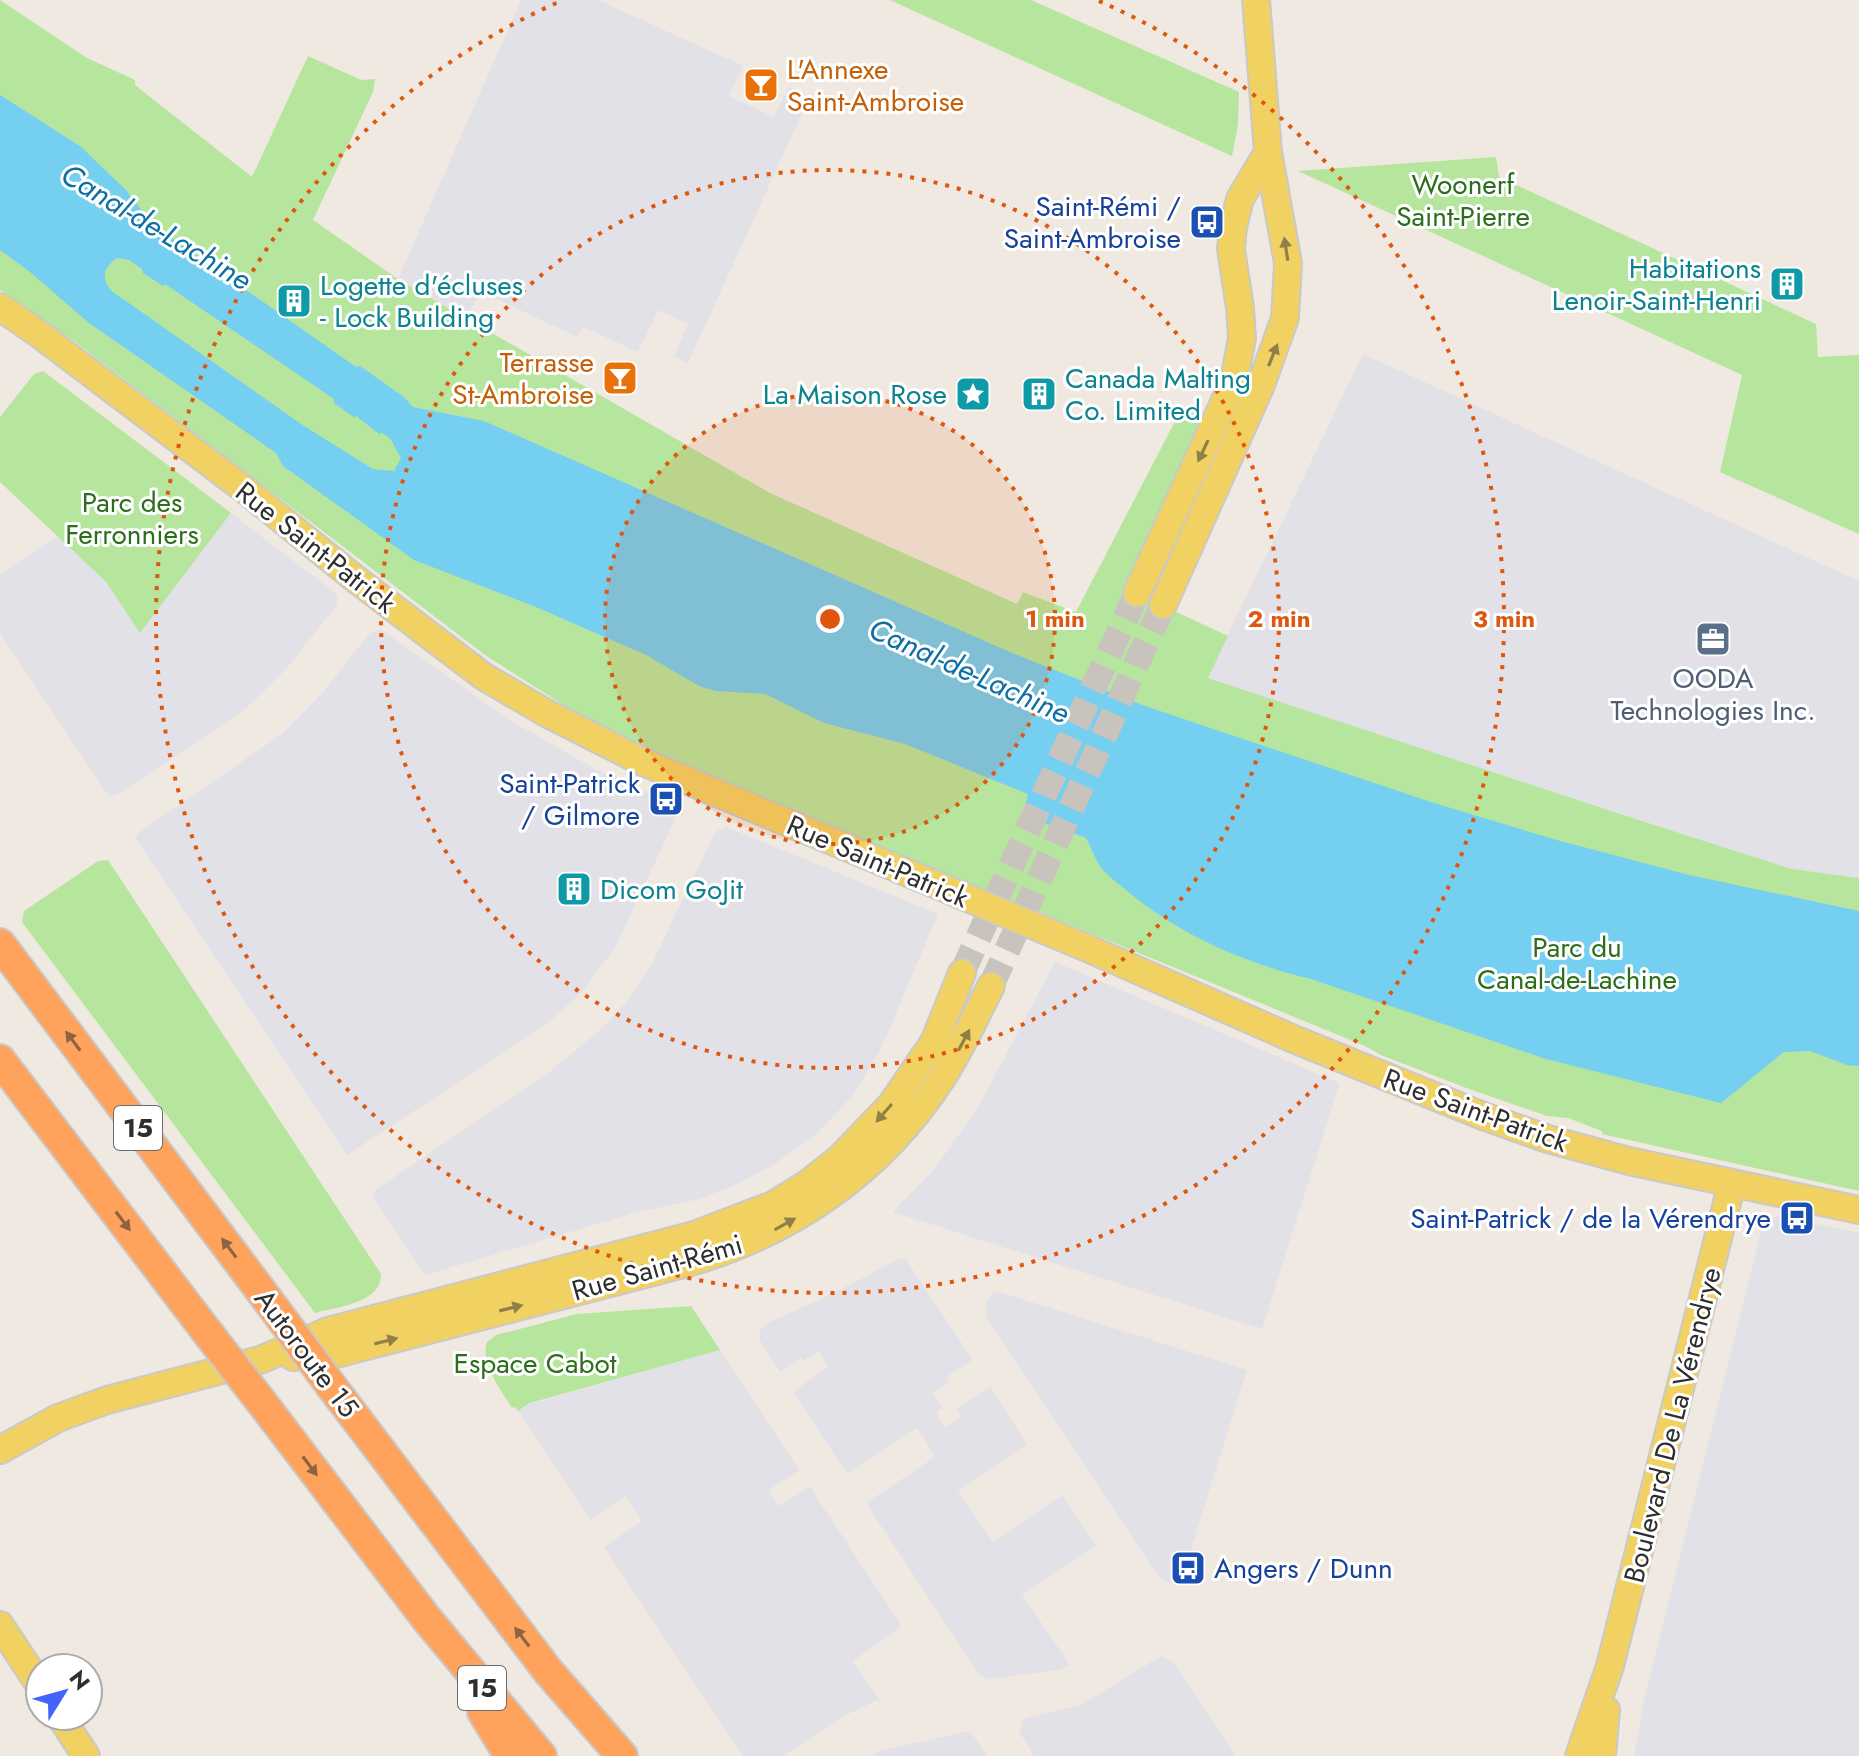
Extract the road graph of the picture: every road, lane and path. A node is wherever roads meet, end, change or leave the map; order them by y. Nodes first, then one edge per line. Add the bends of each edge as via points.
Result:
1 (1256, 0) edge
2 (1268, 152) junction
3 (0, 307) edge
4 (1137, 593) tunnel mouth
5 (1163, 605) tunnel mouth
6 (0, 944) edge
7 (962, 973) tunnel mouth
8 (991, 986) tunnel mouth
9 (0, 1060) edge
10 (1732, 1183) junction
11 (1859, 1210) edge
12 (260, 1360) junction
13 (0, 1450) edge
14 (426, 1618) junction
15 (0, 1625) edge
16 (24, 1662) edge
17 (1610, 1666) junction
18 (570, 1698) junction
19 (70, 1732) edge
20 (86, 1756) edge
21 (510, 1756) edge
22 (541, 1756) edge
23 (622, 1756) edge
24 (640, 1756) edge
25 (1579, 1756) edge
26 (1602, 1756) edge

1 - 2 main road
2 -> 4 main road via 1240,199 1233,227 1242,338 1234,381
5 -> 2 main road via 1284,326 1288,263
3 - 10 main road, Rue Saint-Patrick via 483,676 618,750 1474,1113 1594,1152
18 -> 6 highway, Autoroute 15 / 15, bridge
7 -> 12 main road, Rue Saint-Rémi via 934,1042 891,1105 840,1158 773,1205 694,1235 328,1331
12 -> 8 main road, Rue Saint-Rémi via 336,1354 684,1264 771,1231 827,1199 895,1140 948,1069
9 -> 14 highway, 15, bridge
10 - 11 main road, Rue Saint-Patrick
10 - 17 main road, Boulevard De La Vérendrye
12 - 13 main road, Rue Saint-Rémi via 87,1406
14 - 21 highway
14 - 22 highway, 15
15 - 16 main road
17 - 25 main road, Boulevard De La Vérendrye
17 - 26 main road, Boulevard De La Vérendrye
18 - 23 highway, Autoroute 15 / 15
18 - 24 highway
19 - 20 main road

